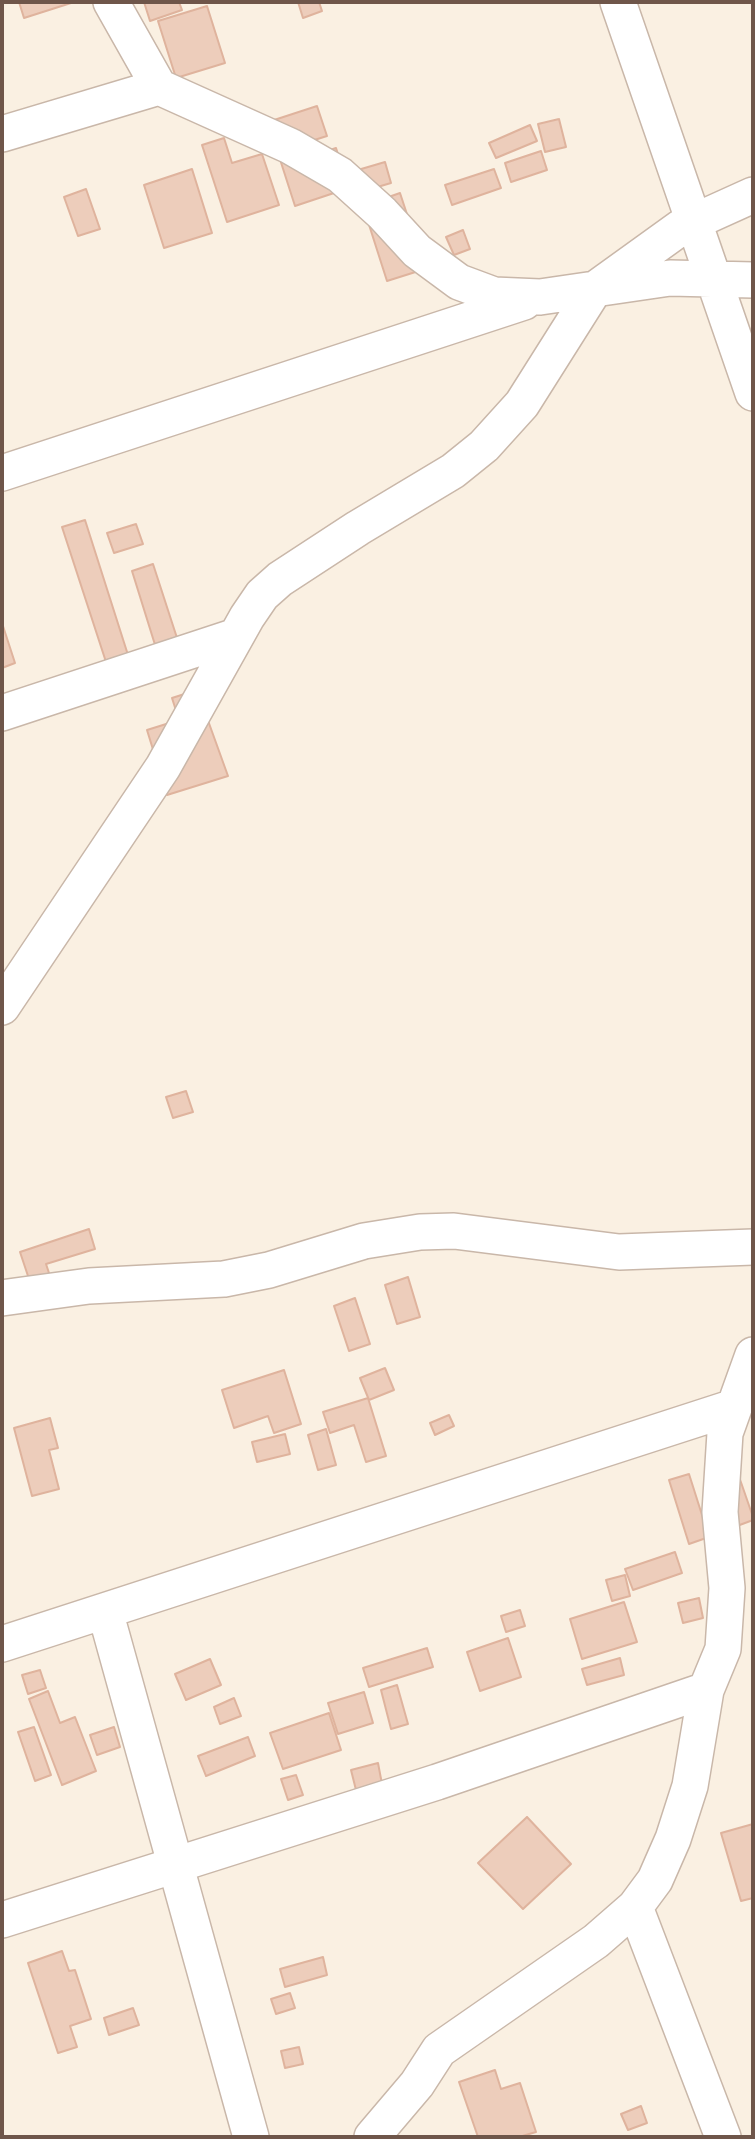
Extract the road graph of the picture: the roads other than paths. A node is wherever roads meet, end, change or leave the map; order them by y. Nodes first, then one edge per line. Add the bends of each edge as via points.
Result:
1 (111, 2) edge
2 (618, 2) edge
3 (159, 87) junction
4 (2, 134) edge
5 (753, 195) edge
6 (695, 220) junction
7 (716, 279) junction
8 (753, 280) edge
9 (594, 290) junction
10 (540, 297) junction
11 (753, 393) edge
12 (2, 473) edge
13 (236, 636) junction
14 (2, 713) edge
15 (2, 1007) edge
16 (753, 1247) edge
17 (2, 1298) edge
18 (753, 1355) edge
19 (734, 1407) junction
20 (105, 1611) junction
21 (2, 1644) edge
22 (706, 1690) junction
23 (175, 1866) junction
24 (635, 1907) junction
25 (2, 1920) edge
26 (251, 2137) edge
27 (372, 2137) edge
28 (723, 2137) edge

1 - 3 street
2 - 6 street
3 - 4 street
3 - 10 street via 290,146 341,176 417,251 459,282 494,296
5 - 6 street
6 - 7 street
6 - 9 street via 629,261
7 - 8 street
7 - 9 street via 635,281
7 - 11 street
9 - 10 street
9 - 13 street via 522,404 484,446 453,471 280,579 262,596
10 - 12 street
13 - 14 street
13 - 15 street via 163,766
16 - 17 street via 619,1252 454,1231 420,1232 364,1241 224,1279 89,1286
18 - 19 street
19 - 20 street
19 - 22 street via 725,1433 720,1512 727,1588 723,1649
20 - 21 street
20 - 23 street
22 - 23 street
22 - 24 street via 690,1786 673,1839 655,1881
23 - 25 street
23 - 26 street
24 - 27 street via 596,1941 439,2050
24 - 28 street

